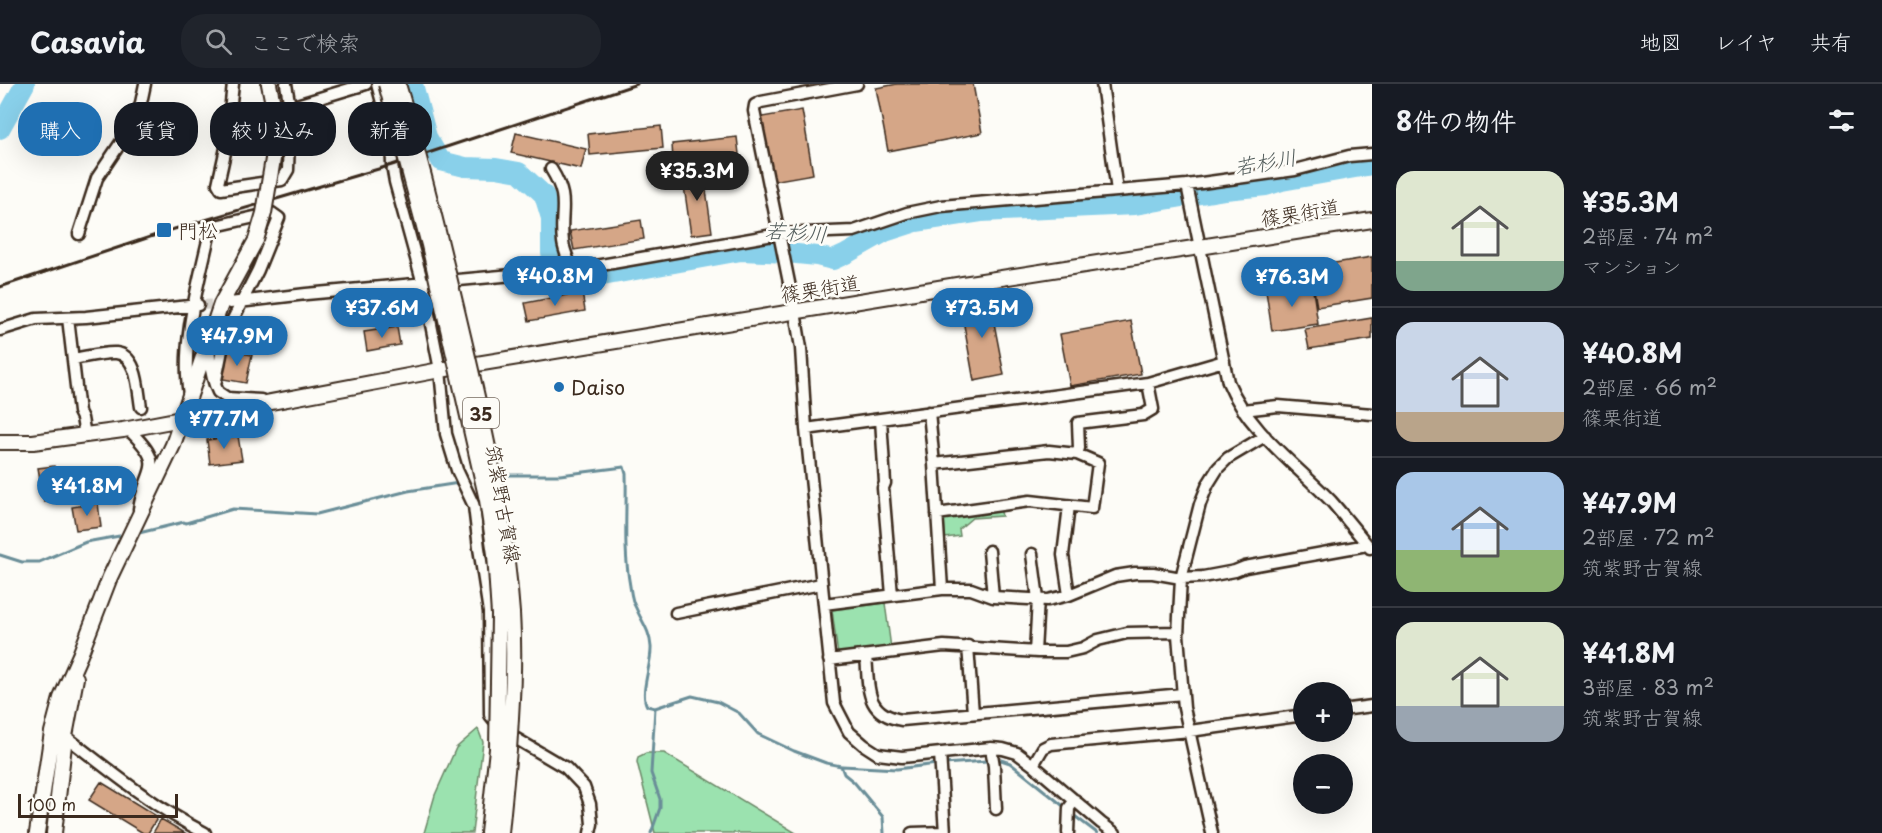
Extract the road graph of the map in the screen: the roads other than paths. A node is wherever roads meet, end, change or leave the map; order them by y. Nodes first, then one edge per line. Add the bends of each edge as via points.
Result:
1 (145, 84) edge
2 (233, 84) edge
3 (269, 84) edge
4 (286, 84) edge
5 (366, 84) edge
6 (377, 84) edge
7 (386, 84) edge
8 (398, 84) edge
9 (857, 84) edge
10 (1102, 84) edge
11 (231, 102) edge
12 (289, 102) edge
13 (307, 102) edge
14 (1372, 154) edge
15 (224, 156) edge
16 (288, 156) edge
17 (551, 168) dead end
18 (1187, 185) junction
19 (1117, 191) junction
20 (1372, 220) edge
21 (79, 234) dead end
22 (778, 234) junction
23 (1201, 248) junction
24 (572, 270) junction
25 (423, 284) junction
26 (235, 303) junction
27 (197, 305) junction
28 (795, 312) junction
29 (68, 318) junction
30 (0, 330) edge
31 (210, 333) junction
32 (73, 359) junction
33 (1224, 361) junction
34 (441, 370) junction
35 (1148, 383) junction
36 (215, 385) junction
37 (189, 394) junction
38 (276, 402) junction
39 (141, 407) dead end
40 (1243, 410) junction
41 (929, 412) junction
42 (1372, 414) edge
43 (181, 418) junction
44 (881, 418) junction
45 (128, 429) junction
46 (807, 429) junction
47 (85, 435) junction
48 (1265, 436) junction
49 (0, 442) edge
50 (1077, 454) junction
51 (934, 464) junction
52 (1069, 506) junction
53 (937, 514) junction
54 (137, 522) junction
55 (1370, 547) edge
56 (989, 551) dead end
57 (1032, 554) dead end
58 (1181, 578) junction
59 (821, 584) junction
60 (942, 589) junction
61 (892, 595) junction
62 (1069, 596) junction
63 (993, 597) junction
64 (1038, 599) junction
65 (824, 604) junction
66 (676, 614) dead end
67 (1178, 632) junction
68 (968, 646) junction
69 (1035, 652) junction
70 (866, 656) junction
71 (829, 660) junction
72 (1183, 694) junction
73 (1372, 706) edge
74 (1353, 709) edge
75 (973, 713) junction
76 (1293, 717) edge
77 (1190, 731) junction
78 (59, 734) junction
79 (991, 748) junction
80 (503, 750) junction
81 (940, 753) junction
82 (1033, 765) junction
83 (1074, 800) junction
84 (996, 809) dead end
85 (945, 832) edge
86 (37, 833) edge
87 (54, 833) edge
88 (205, 833) edge
89 (488, 833) edge
90 (501, 833) edge
91 (590, 833) edge
92 (912, 833) edge
93 (1068, 833) edge
94 (1115, 833) edge
95 (1212, 833) edge

1 - 21 street via 138,117 97,178
2 - 11 street
3 - 31 main road, bridge via 273,159 264,213 256,240 227,291
4 - 12 street
5 - 13 street
6 - 25 street via 391,136 394,182
7 - 80 main road, 筑紫野古賀線 / 35, bridge via 429,245 487,501 499,615
8 - 80 main road, 筑紫野古賀線 / 35, bridge via 441,243 499,498 512,614 513,672
9 - 22 street via 755,105
10 - 19 street
14 - 18 street via 1295,170
15 - 16 street via 218,184 221,189 282,180 288,170
17 - 24 street via 564,197 563,243
18 - 19 street
18 - 23 street
19 - 22 street via 941,206 854,231
20 - 23 main road, 篠栗街道
22 - 24 street
22 - 28 street
23 - 28 main road, 篠栗街道
23 - 33 street
24 - 25 street
25 - 26 street
25 - 34 street
26 - 27 street via 258,270 279,218 272,213 211,227
26 - 36 street
27 - 29 street
27 - 37 street via 186,377
28 - 34 main road, 篠栗街道
28 - 46 street
29 - 30 street via 36,319
29 - 32 street
31 - 36 street via 209,362
31 - 37 main road
32 - 39 street via 122,355 132,363
32 - 47 street
33 - 35 street
33 - 40 street via 1228,382
34 - 38 main road, 篠栗街道
34 - 91 street via 446,434 474,506 489,612 490,715 503,731 566,768 584,787 590,804
35 - 41 street
35 - 50 street via 1153,409 1143,415 1078,423
36 - 38 street via 218,393 227,398
37 - 43 main road
38 - 43 main road, 篠栗街道
40 - 42 street via 1278,406
40 - 48 street
41 - 44 street
41 - 51 street
43 - 45 main road, 篠栗街道
43 - 54 main road via 173,445
44 - 46 street
44 - 61 street
45 - 47 main road, 篠栗街道
45 - 54 street via 150,453 152,464
46 - 59 street
47 - 49 main road, 篠栗街道
48 - 55 street
48 - 58 street via 1228,458 1208,484
50 - 51 street via 1049,451
50 - 52 street via 1098,463 1092,508
51 - 53 street
52 - 53 street via 1030,501
52 - 62 street via 1063,555
53 - 60 street
54 - 78 main road via 110,576 80,655
55 - 58 street
56 - 63 street
57 - 64 street
58 - 62 street via 1153,573 1114,576
58 - 67 street
59 - 65 street
59 - 66 street
60 - 61 street
60 - 63 street via 971,589
61 - 65 street
62 - 64 street
63 - 64 street
64 - 69 street
65 - 71 street
67 - 69 street via 1127,633 1066,652
67 - 72 street
68 - 69 street
68 - 70 street
68 - 75 street
70 - 71 street
70 - 75 street via 870,698 883,714 902,720
71 - 81 street via 834,703 849,732 864,745 878,754 902,757
72 - 75 street
72 - 77 street
73 - 74 street
76 - 77 street
77 - 82 street via 1051,744 1043,748
77 - 95 street
78 - 86 main road
78 - 87 main road
78 - 88 street via 177,819
79 - 81 street
79 - 82 street via 1017,753
79 - 84 street
80 - 89 main road, 筑紫野古賀線 / 35
80 - 90 main road, 筑紫野古賀線 / 35
81 - 85 street
82 - 83 street
83 - 93 street via 1069,808
83 - 94 street
85 - 92 street

